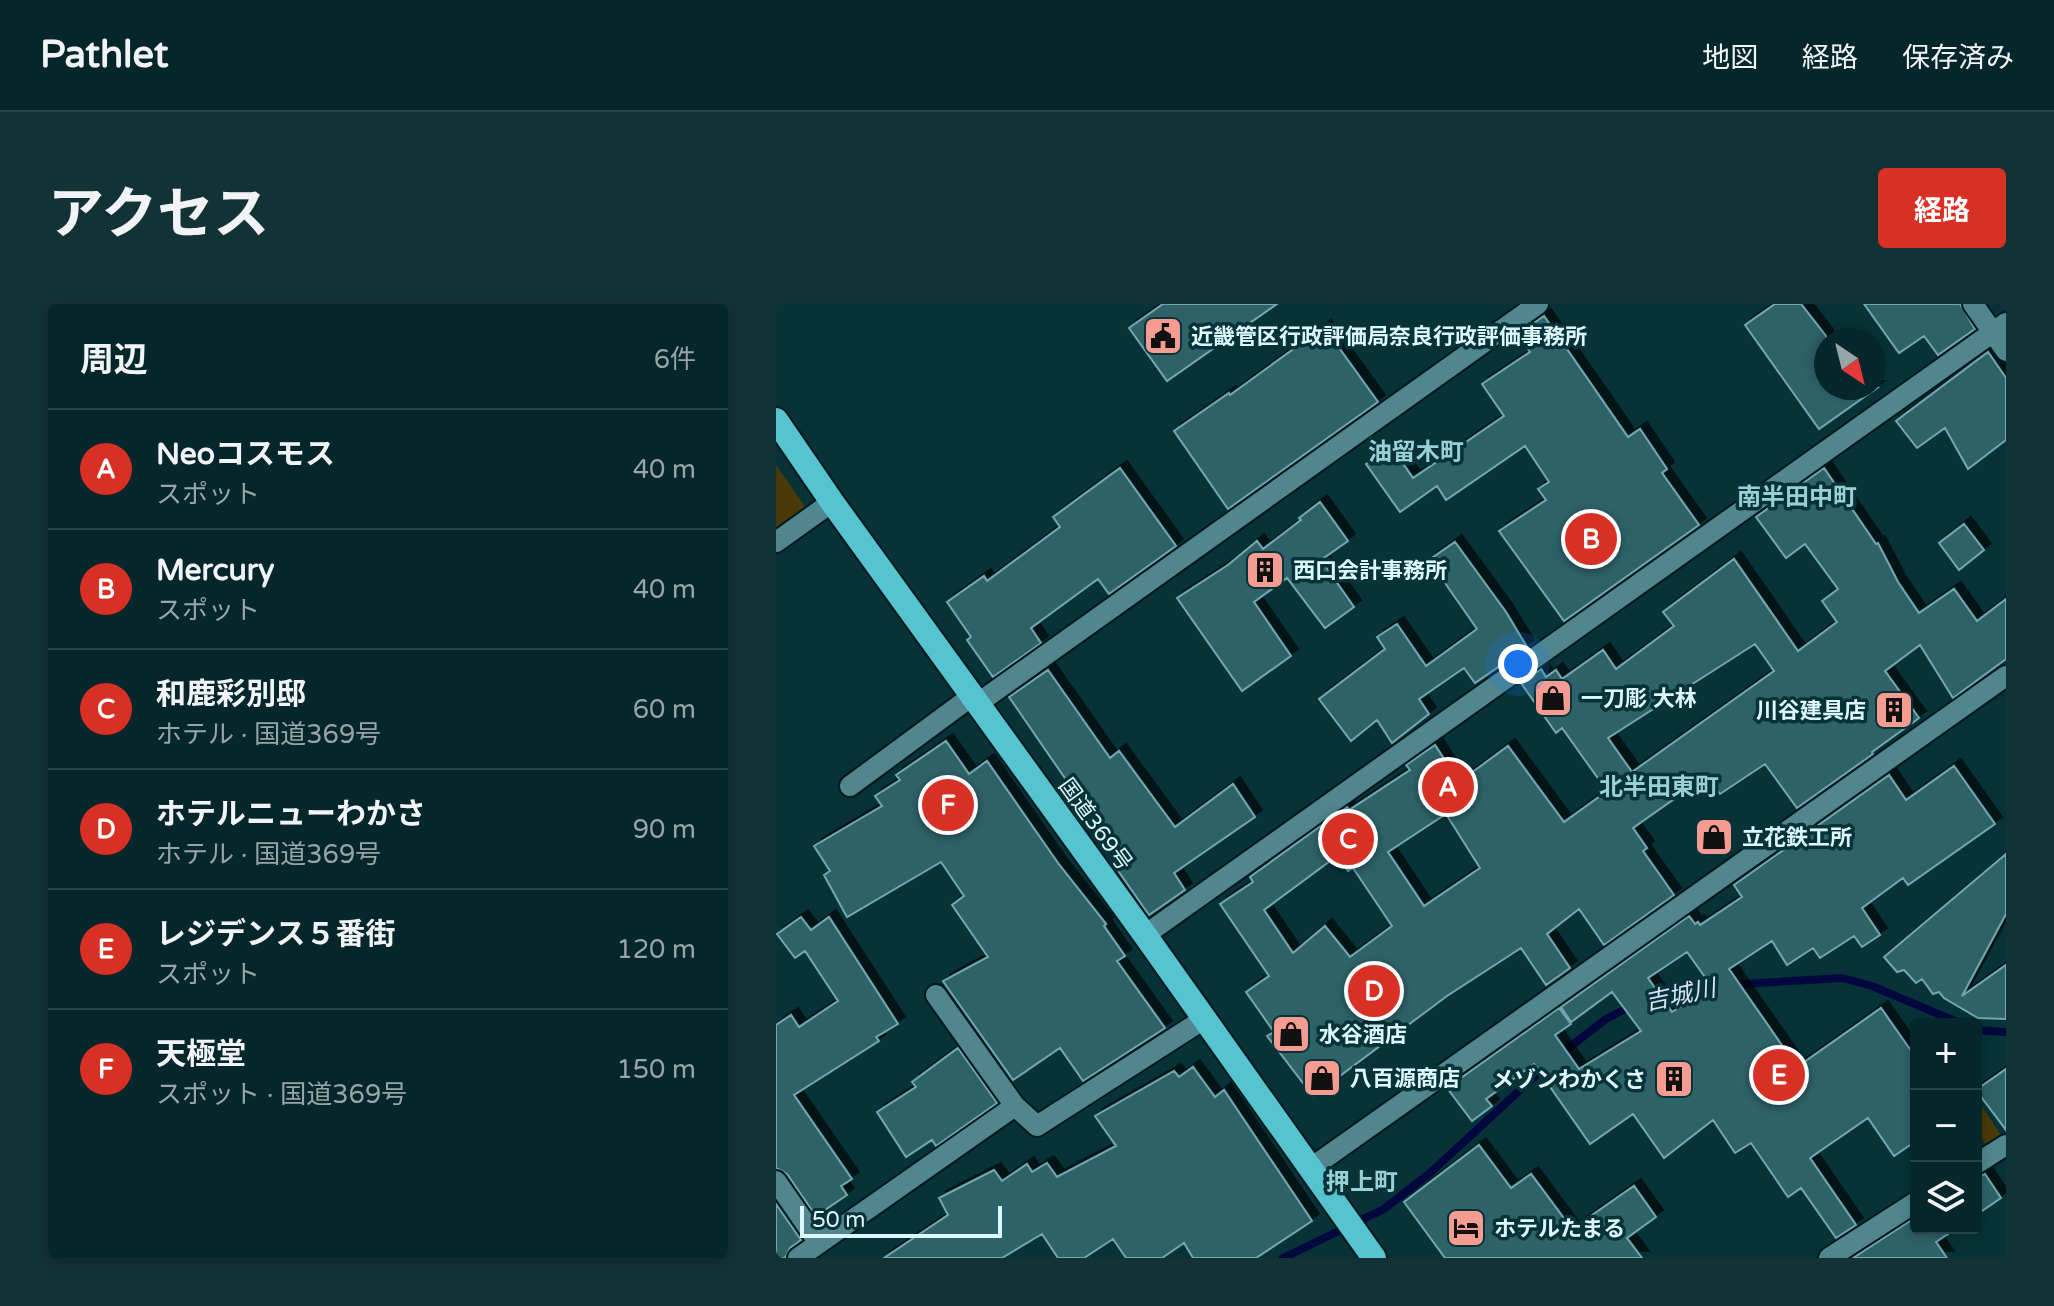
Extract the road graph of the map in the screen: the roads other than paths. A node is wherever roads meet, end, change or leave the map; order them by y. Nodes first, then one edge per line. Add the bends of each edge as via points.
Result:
1 (1538, 304) edge
2 (1973, 304) edge
3 (1999, 328) edge
4 (2006, 351) edge
5 (776, 420) edge
6 (832, 502) junction
7 (776, 542) edge
8 (2006, 676) edge
9 (974, 700) junction
10 (850, 786) dead end
11 (1145, 935) junction
12 (936, 995) dead end
13 (1204, 1019) junction
14 (1015, 1106) junction
15 (2006, 1145) edge
16 (1979, 1162) edge
17 (1311, 1168) junction
18 (776, 1181) edge
19 (1910, 1206) edge
20 (819, 1243) junction
21 (1369, 1250) edge
22 (798, 1258) edge
23 (1829, 1258) edge

1 - 9 street
2 - 3 street
3 - 4 street
3 - 11 street
5 - 6 highway, 国道369号
6 - 7 street
6 - 9 highway, 国道369号
8 - 17 street
9 - 10 street
9 - 11 highway, 国道369号
11 - 13 highway, 国道369号
12 - 14 street
13 - 14 street via 1037,1126
13 - 17 highway, 国道369号
14 - 20 street
15 - 16 street
17 - 21 highway, 国道369号
18 - 20 street
19 - 23 street
20 - 22 street

